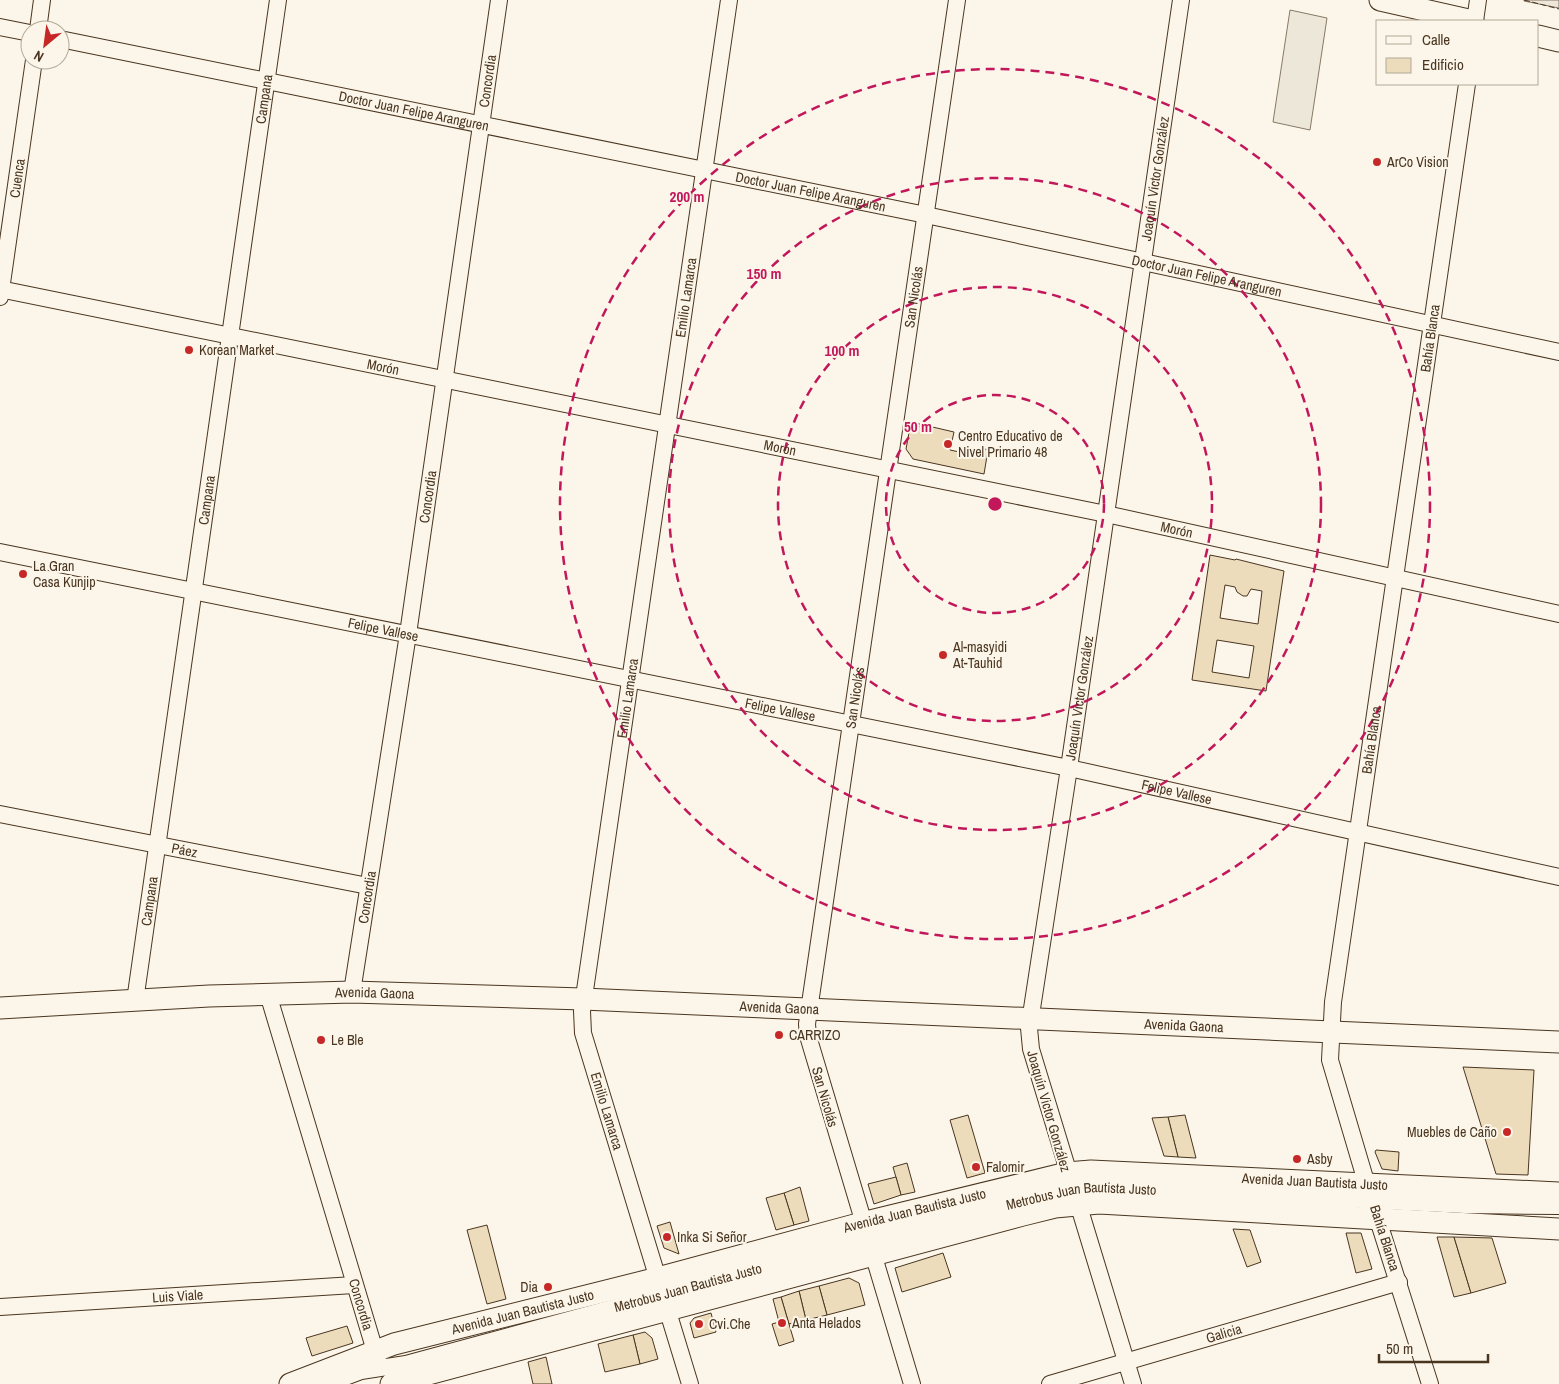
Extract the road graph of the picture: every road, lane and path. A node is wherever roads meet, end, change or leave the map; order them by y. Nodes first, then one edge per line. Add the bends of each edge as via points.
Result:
1 (42, 0) edge
2 (278, 0) edge
3 (498, 0) edge
4 (729, 0) edge
5 (957, 0) edge
6 (1181, 0) edge
7 (1380, 0) edge
8 (1478, 0) edge
9 (39, 20) edge
10 (1470, 20) edge
11 (1474, 20) edge
12 (0, 27) edge
13 (20, 31) edge
14 (1539, 36) edge
15 (70, 41) edge
16 (1559, 41) edge
17 (33, 70) edge
18 (266, 81) junction
19 (1467, 85) edge
20 (481, 126) junction
21 (705, 171) junction
22 (926, 215) junction
23 (1143, 261) junction
24 (0, 291) edge
25 (1433, 325) junction
26 (230, 335) junction
27 (1559, 352) edge
28 (444, 380) junction
29 (668, 426) junction
30 (887, 470) junction
31 (1106, 514) junction
32 (0, 552) edge
33 (1395, 576) junction
34 (194, 590) junction
35 (1559, 614) edge
36 (408, 634) junction
37 (631, 678) junction
38 (850, 722) junction
39 (1070, 768) junction
40 (0, 814) edge
41 (1359, 831) junction
42 (157, 845) junction
43 (1559, 877) edge
44 (368, 886) junction
45 (352, 992) junction
46 (268, 994) junction
47 (583, 999) junction
48 (135, 1001) junction
49 (0, 1008) edge
50 (808, 1010) junction
51 (1030, 1018) junction
52 (1332, 1032) junction
53 (1559, 1042) edge
54 (1072, 1189) junction
55 (1559, 1192) edge
56 (1373, 1202) junction
57 (1559, 1206) edge
58 (1559, 1229) edge
59 (867, 1239) junction
60 (1399, 1282) junction
61 (354, 1284) junction
62 (663, 1294) junction
63 (0, 1307) edge
64 (1126, 1362) junction
65 (383, 1371) edge
66 (290, 1384) edge
67 (327, 1384) edge
68 (690, 1384) edge
69 (912, 1384) edge
70 (1050, 1384) edge
71 (1133, 1384) edge
72 (1430, 1384) edge

1 - 9 street
2 - 18 street, Campana
3 - 20 street, Concordia
4 - 21 street, Emilio Lamarca
5 - 22 street, San Nicolás
6 - 23 street, Joaquín Victor González
7 - 10 main road
8 - 11 street
12 - 13 street
14 - 16 main road
15 - 18 street, Doctor Juan Felipe Aranguren
17 - 24 street, Cuenca
18 - 20 street, Doctor Juan Felipe Aranguren
18 - 26 street, Campana
19 - 25 street, Bahía Blanca
20 - 21 street, Doctor Juan Felipe Aranguren
20 - 28 street, Concordia
21 - 22 street, Doctor Juan Felipe Aranguren
21 - 29 street, Emilio Lamarca
22 - 23 street, Doctor Juan Felipe Aranguren
22 - 30 street, San Nicolás
23 - 25 street, Doctor Juan Felipe Aranguren
23 - 31 street, Joaquín Victor González
24 - 26 street, Morón
25 - 27 street, Doctor Juan Felipe Aranguren
25 - 33 street, Bahía Blanca
26 - 28 street, Morón
26 - 34 street, Campana
28 - 29 street, Morón
28 - 36 street, Concordia
29 - 30 street, Morón
29 - 37 street, Emilio Lamarca
30 - 31 street, Morón
30 - 38 street, San Nicolás
31 - 33 street, Morón
31 - 39 street, Joaquín Victor González
32 - 34 street, Felipe Vallese
33 - 35 street, Morón
33 - 41 street, Bahía Blanca
34 - 36 street, Felipe Vallese
34 - 42 street, Campana
36 - 37 street, Felipe Vallese
36 - 44 street, Concordia
37 - 38 street, Felipe Vallese
37 - 47 street, Emilio Lamarca
38 - 39 street, Felipe Vallese
38 - 50 street, San Nicolás
39 - 41 street, Felipe Vallese
39 - 51 street, Joaquín Victor González
40 - 42 street, Páez
41 - 43 street, Felipe Vallese
41 - 52 street, Bahía Blanca via 1333,1002
42 - 44 street, Páez
42 - 48 street, Campana
44 - 45 street, Concordia
45 - 46 main road, Avenida Gaona
45 - 47 main road, Avenida Gaona
46 - 48 main road, Avenida Gaona
46 - 61 street, Concordia
47 - 50 main road, Avenida Gaona
47 - 62 street, Emilio Lamarca via 583,1033
48 - 49 main road, Avenida Gaona
50 - 51 main road, Avenida Gaona
50 - 59 street, San Nicolás via 808,1036
51 - 52 main road, Avenida Gaona
51 - 54 street, Joaquín Victor González via 1031,1049
52 - 53 main road, Avenida Gaona
52 - 56 street, Bahía Blanca via 1330,1060
54 - 56 main road, Avenida Juan Bautista Justo via 1099,1203
54 - 56 main road, Avenida Juan Bautista Justo via 1091,1171
54 - 59 main road, Avenida Juan Bautista Justo
54 - 59 main road, Avenida Juan Bautista Justo via 1023,1215
54 - 64 street, Joaquín Victor González
55 - 56 main road, Avenida Juan Bautista Justo
56 - 57 street
56 - 58 main road, Avenida Juan Bautista Justo
56 - 60 street, Bahía Blanca
59 - 62 main road, Avenida Juan Bautista Justo
59 - 62 main road, Avenida Juan Bautista Justo
59 - 69 street, San Nicolás
60 - 64 street, Galicia
60 - 72 street, Bahía Blanca
61 - 63 street, Luis Viale
61 - 65 street, Concordia
62 - 65 main road, Avenida Juan Bautista Justo
62 - 65 main road, Avenida Juan Bautista Justo
62 - 68 street, Emilio Lamarca
64 - 70 street, Galicia
64 - 71 street, Joaquín Victor González
65 - 66 main road, Avenida Juan Bautista Justo
65 - 67 street via 354,1372

